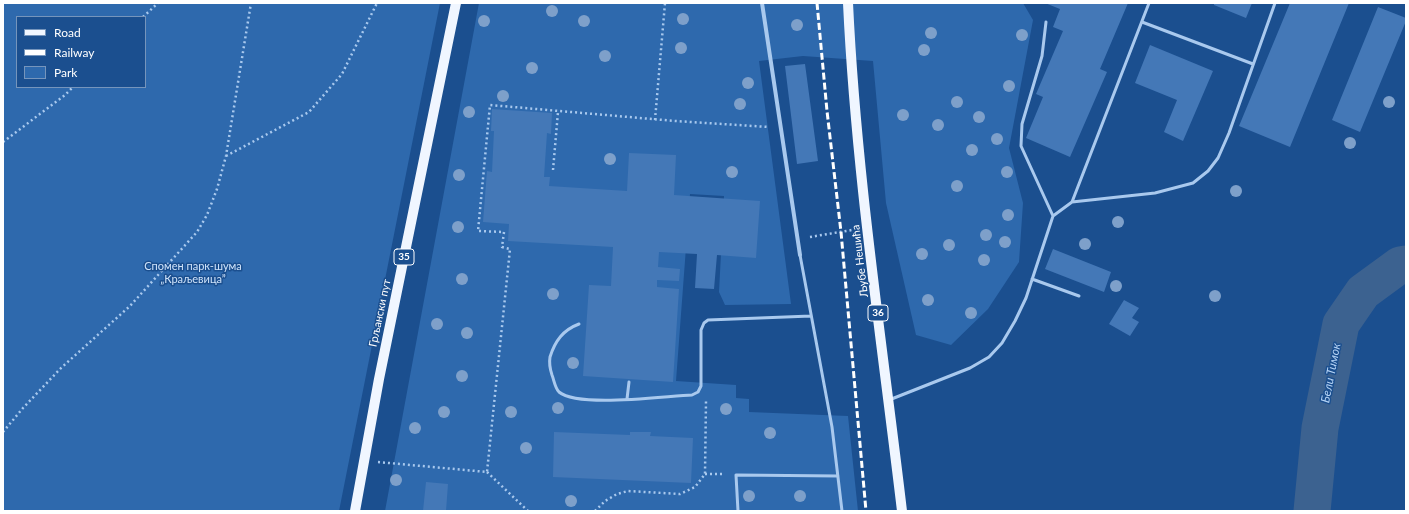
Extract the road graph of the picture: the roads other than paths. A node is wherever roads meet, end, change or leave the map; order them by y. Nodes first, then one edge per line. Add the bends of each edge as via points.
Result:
1 (456, 3) edge
2 (762, 3) edge
3 (848, 3) edge
4 (852, 3) edge
5 (1149, 3) edge
6 (1275, 3) edge
7 (1046, 22) dead end
8 (1142, 22) junction
9 (851, 55) junction
10 (1253, 64) junction
11 (1072, 202) junction
12 (1053, 216) junction
13 (800, 255) joint
14 (1032, 279) junction
15 (1078, 296) dead end
16 (811, 316) junction
17 (579, 324) dead end
18 (629, 382) dead end
19 (627, 399) junction
20 (889, 400) junction
21 (838, 476) junction
22 (355, 511) edge
23 (738, 511) edge
24 (842, 511) edge
25 (902, 511) edge

1 - 22 main road, Грљански пут / 35 via 382,363
2 - 13 street
3 - 9 main road, Љубе Нешића / 36
4 - 9 main road, Љубе Нешића
5 - 8 lane
6 - 10 lane
7 - 12 lane via 1042,56 1022,124 1021,146
8 - 10 lane
8 - 11 lane
9 - 20 main road, Љубе Нешића / 36 via 860,166
10 - 11 lane via 1218,158 1194,183 1154,193
11 - 12 lane
12 - 14 lane
13 - 16 lane
14 - 15 lane
14 - 20 lane via 1015,321 1002,343 989,357 970,368
16 - 19 lane via 708,320 700,330 702,386 698,392 692,395
16 - 21 lane via 832,426
17 - 19 lane via 560,337 551,356 550,369 558,391 593,400
18 - 19 lane
20 - 25 main road, Љубе Нешића / 36
21 - 23 lane via 736,475
21 - 24 lane

